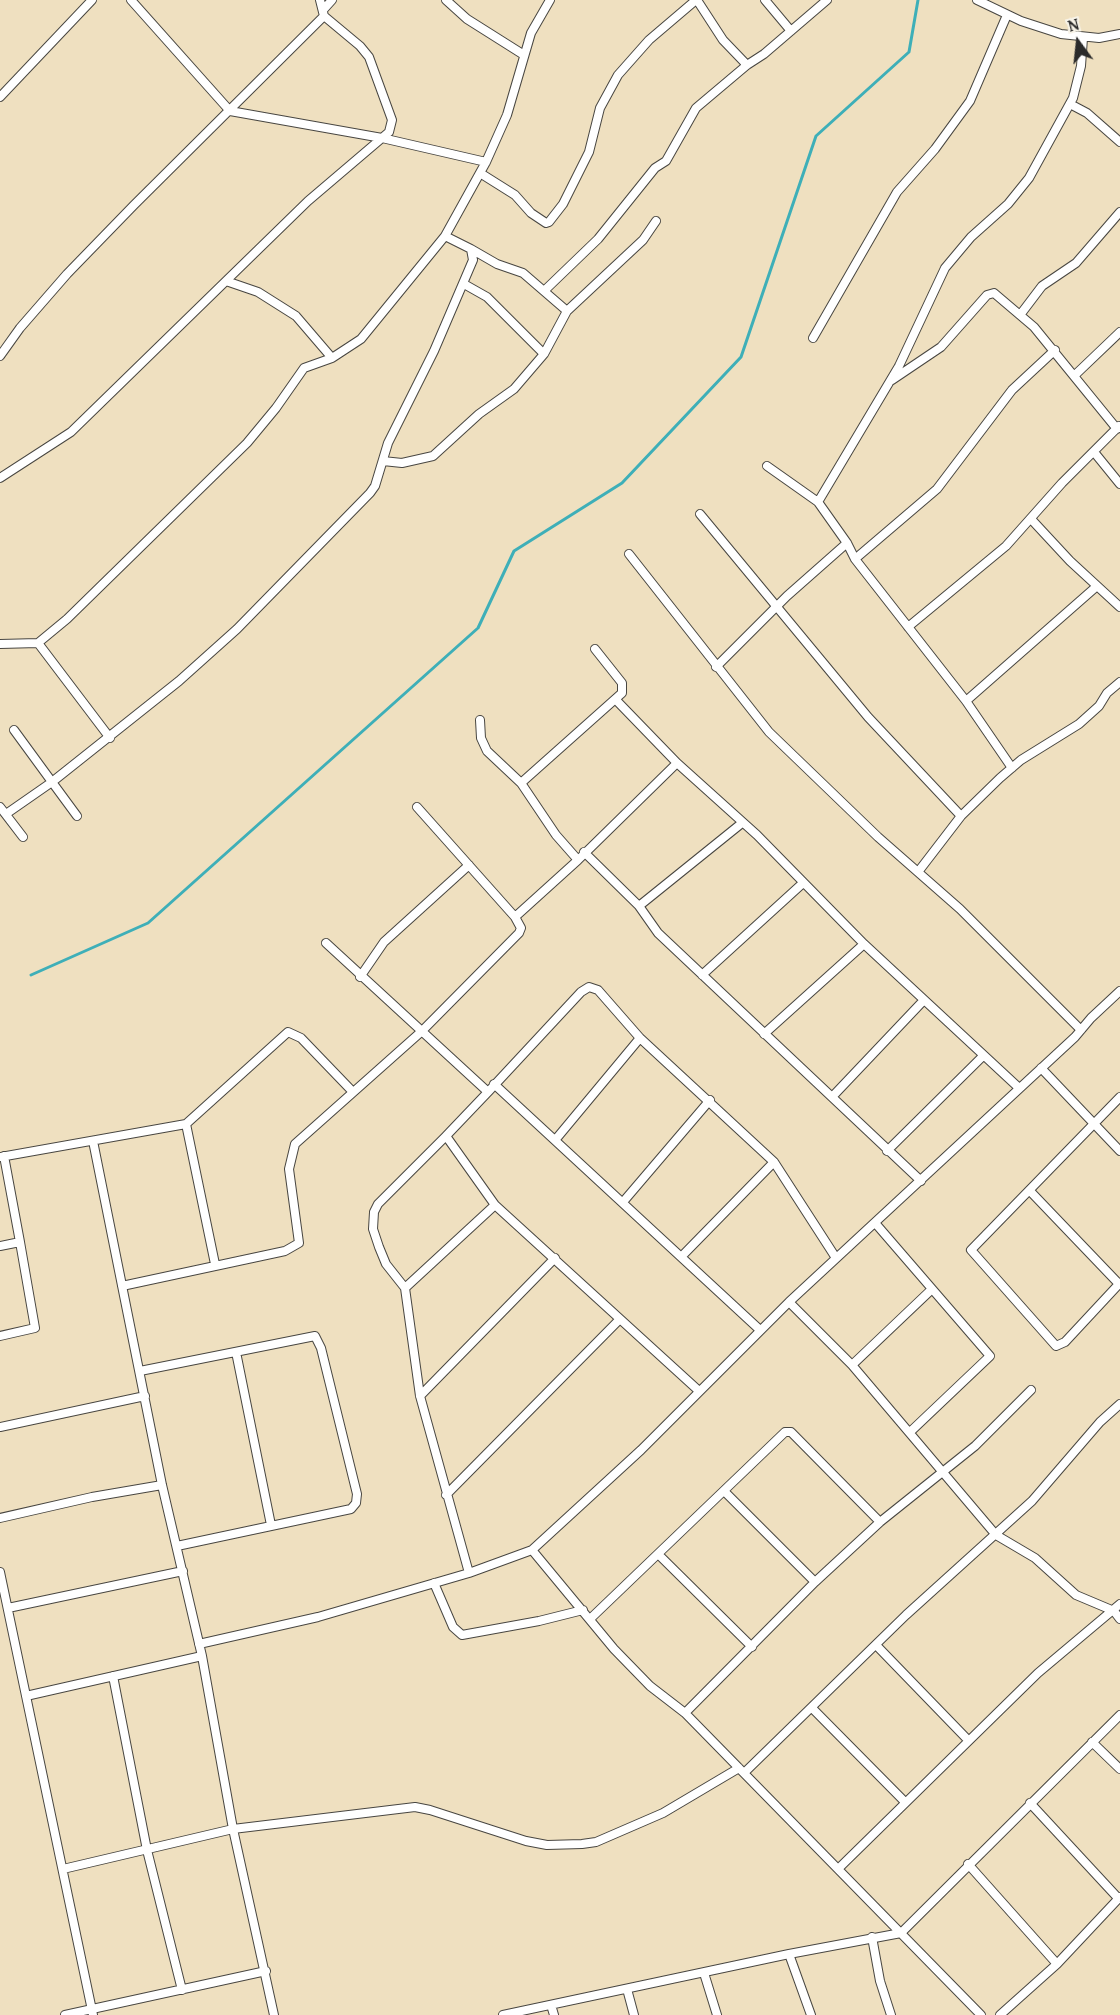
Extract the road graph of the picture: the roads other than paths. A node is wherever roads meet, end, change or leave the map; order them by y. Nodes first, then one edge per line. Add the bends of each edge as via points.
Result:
1 (92, 0) edge
2 (131, 0) edge
3 (320, 0) edge
4 (332, 0) edge
5 (446, 0) edge
6 (549, 0) edge
7 (697, 0) edge
8 (765, 0) edge
9 (827, 0) edge
10 (977, 0) edge
11 (324, 13) junction
12 (1007, 15) junction
13 (790, 31) junction
14 (1120, 34) edge
15 (1083, 38) junction
16 (524, 55) junction
17 (747, 65) junction
18 (0, 97) edge
19 (1070, 104) junction
20 (230, 111) junction
21 (382, 138) junction
22 (1120, 142) edge
23 (486, 162) junction
24 (480, 173) junction
25 (1120, 212) edge
26 (656, 221) dead end
27 (445, 236) junction
28 (471, 249) junction
29 (226, 280) junction
30 (464, 284) junction
31 (544, 291) junction
32 (567, 311) junction
33 (1020, 315) junction
34 (1120, 332) edge
35 (813, 338) dead end
36 (1055, 350) junction
37 (544, 354) junction
38 (0, 356) edge
39 (332, 358) junction
40 (1075, 375) junction
41 (891, 380) junction
42 (1119, 427) edge
43 (1094, 452) junction
44 (383, 461) junction
45 (767, 466) dead end
46 (0, 478) edge
47 (1120, 484) edge
48 (818, 502) junction
49 (700, 514) dead end
50 (1031, 519) junction
51 (847, 543) junction
52 (629, 554) dead end
53 (855, 559) junction
54 (1096, 586) junction
55 (776, 608) junction
56 (1120, 608) edge
57 (908, 627) junction
58 (38, 643) junction
59 (0, 644) edge
60 (596, 649) dead end
61 (716, 667) junction
62 (1120, 682) edge
63 (616, 700) junction
64 (966, 701) junction
65 (480, 720) dead end
66 (14, 730) dead end
67 (110, 738) junction
68 (677, 763) junction
69 (1012, 768) junction
70 (52, 782) junction
71 (521, 783) junction
72 (417, 807) dead end
73 (3, 811) edge
74 (77, 816) dead end
75 (961, 816) junction
76 (742, 823) junction
77 (23, 837) dead end
78 (585, 852) junction
79 (578, 860) junction
80 (469, 865) junction
81 (918, 872) junction
82 (803, 883) junction
83 (639, 906) junction
84 (515, 916) junction
85 (326, 943) dead end
86 (864, 944) junction
87 (702, 975) junction
88 (360, 977) junction
89 (1120, 991) edge
90 (924, 1000) junction
91 (1081, 1030) junction
92 (422, 1031) junction
93 (764, 1034) junction
94 (640, 1038) junction
95 (982, 1057) junction
96 (1041, 1068) junction
97 (494, 1084) junction
98 (1018, 1087) junction
99 (352, 1091) junction
100 (488, 1092) junction
101 (832, 1097) junction
102 (1120, 1097) edge
103 (710, 1100) junction
104 (186, 1124) junction
105 (1095, 1124) junction
106 (446, 1136) junction
107 (556, 1139) junction
108 (93, 1141) junction
109 (887, 1151) junction
110 (1120, 1151) edge
111 (2, 1157) edge
112 (774, 1162) junction
113 (921, 1181) junction
114 (1030, 1191) junction
115 (623, 1202) junction
116 (495, 1205) junction
117 (876, 1224) junction
118 (20, 1242) junction
119 (0, 1246) edge
120 (682, 1256) junction
121 (555, 1258) junction
122 (837, 1258) junction
123 (215, 1264) junction
124 (1119, 1284) edge
125 (122, 1286) junction
126 (405, 1288) junction
127 (932, 1289) junction
128 (789, 1302) junction
129 (620, 1319) junction
130 (760, 1330) junction
131 (0, 1336) edge
132 (236, 1352) junction
133 (852, 1365) junction
134 (141, 1371) junction
135 (1031, 1390) dead end
136 (699, 1391) junction
137 (145, 1396) junction
138 (420, 1396) junction
139 (1120, 1405) edge
140 (0, 1427) edge
141 (910, 1432) junction
142 (943, 1472) junction
143 (162, 1485) junction
144 (724, 1491) junction
145 (446, 1495) junction
146 (0, 1518) edge
147 (880, 1522) junction
148 (271, 1525) junction
149 (996, 1535) junction
150 (177, 1546) junction
151 (532, 1550) junction
152 (659, 1555) junction
153 (183, 1571) junction
154 (0, 1572) edge
155 (469, 1573) junction
156 (815, 1582) junction
157 (434, 1583) junction
158 (1120, 1604) edge
159 (8, 1608) junction
160 (583, 1610) junction
161 (1114, 1611) junction
162 (590, 1619) junction
163 (1120, 1619) edge
164 (199, 1644) junction
165 (876, 1645) junction
166 (752, 1647) junction
167 (202, 1656) junction
168 (112, 1676) junction
169 (26, 1696) junction
170 (812, 1708) junction
171 (685, 1713) junction
172 (1120, 1715) edge
173 (968, 1740) junction
174 (1092, 1742) junction
175 (1120, 1769) edge
176 (742, 1770) junction
177 (905, 1802) junction
178 (1030, 1803) junction
179 (233, 1829) junction
180 (147, 1850) junction
181 (968, 1864) junction
182 (63, 1869) junction
183 (838, 1869) junction
184 (1119, 1898) edge
185 (901, 1933) junction
186 (872, 1937) junction
187 (789, 1953) junction
188 (1057, 1964) junction
189 (266, 1971) junction
190 (704, 1972) junction
191 (627, 1989) junction
192 (182, 1990) junction
193 (551, 2005) junction
194 (92, 2012) edge
195 (65, 2015) edge
196 (274, 2015) edge
197 (503, 2015) edge
198 (554, 2015) edge
199 (634, 2015) edge
200 (717, 2015) edge
201 (811, 2015) edge
202 (891, 2015) edge
203 (981, 2015) edge
204 (1000, 2015) edge

1 - 18 street
2 - 20 street
3 - 11 street
4 - 11 street
5 - 16 street via 467,19
6 - 16 street
7 - 17 street via 723,39
7 - 24 street via 649,40 618,75 600,108 589,152 563,204 549,222 531,213 515,195
8 - 13 street
9 - 13 street
10 - 12 street
11 - 20 street
11 - 21 street via 369,57 392,120 389,132
12 - 15 street via 1039,28
12 - 35 street via 969,101 935,149 897,192
13 - 17 street
14 - 15 street
15 - 19 street via 1078,83
16 - 23 street via 510,108
17 - 31 street via 696,108 666,161 655,168 598,239
19 - 22 street via 1087,113
19 - 41 street via 1021,189 945,268
20 - 21 street
20 - 38 street via 67,274
21 - 23 street
21 - 29 street via 308,201
23 - 24 street
24 - 27 street
25 - 33 street via 1076,263 1042,286
26 - 32 street via 643,240
27 - 28 street
27 - 39 street via 361,339
28 - 30 street via 473,260
28 - 31 street via 523,273
29 - 39 street via 280,304 313,333
29 - 46 street via 71,432
30 - 37 street via 487,297
30 - 44 street via 388,442
31 - 32 street
32 - 37 street
33 - 36 street
33 - 41 street via 994,293 990,294 941,347
34 - 40 street
36 - 40 street
36 - 53 street via 1012,390 938,489
37 - 44 street via 520,383 432,456 402,463
39 - 58 street via 304,368 247,443
40 - 42 street
41 - 48 street
42 - 43 street
43 - 47 street
43 - 50 street
44 - 67 street via 370,493 237,629
45 - 48 street
48 - 51 street
49 - 55 street
50 - 54 street
50 - 57 street via 990,560
51 - 53 street
51 - 55 street
52 - 61 street
53 - 57 street
54 - 56 street
54 - 64 street
55 - 61 street
55 - 75 street via 868,717
57 - 64 street
58 - 59 street
58 - 67 street
60 - 63 street via 623,686
61 - 81 street via 770,732 821,784
62 - 69 street via 1079,724
63 - 68 street
63 - 71 street
64 - 69 street
65 - 71 street via 487,751
66 - 70 street
67 - 70 street
68 - 76 street
68 - 78 street
69 - 75 street
70 - 73 street
70 - 74 street
71 - 79 street
72 - 80 street
73 - 77 street
75 - 81 street
76 - 82 street
76 - 83 street
78 - 79 street
78 - 83 street
79 - 84 street
80 - 84 street
80 - 88 street via 384,942
81 - 91 street
82 - 86 street
82 - 87 street
83 - 87 street via 658,933
84 - 92 street via 521,928 519,933
85 - 88 street
86 - 90 street
86 - 93 street
87 - 93 street
88 - 92 street
89 - 91 street
90 - 95 street
90 - 101 street
91 - 96 street
92 - 99 street
92 - 100 street
93 - 101 street
94 - 97 street via 598,990 589,987
94 - 103 street
94 - 107 street
95 - 98 street
95 - 109 street
96 - 98 street
96 - 105 street
97 - 100 street
97 - 107 street
98 - 113 street
99 - 104 street via 301,1038 288,1032
99 - 123 street via 300,1137 291,1152 289,1169 299,1243 285,1251
100 - 106 street
101 - 109 street
102 - 105 street
103 - 112 street
103 - 115 street
104 - 108 street
104 - 123 street
105 - 110 street
105 - 114 street
106 - 116 street
106 - 126 street via 374,1212 373,1229 379,1247
107 - 115 street
108 - 111 street
108 - 125 street
109 - 113 street
111 - 118 street
112 - 120 street
112 - 122 street
113 - 117 street
114 - 124 street
114 - 124 street via 971,1250 1052,1343 1060,1346 1065,1342
115 - 120 street
116 - 121 street
116 - 126 street
117 - 122 street
117 - 127 street
118 - 119 street
118 - 131 street via 35,1328
120 - 130 street
121 - 129 street
121 - 138 street
122 - 128 street
123 - 125 street
125 - 134 street
126 - 138 street
127 - 133 street
127 - 141 street via 990,1356
128 - 130 street
128 - 133 street
129 - 136 street
129 - 145 street
130 - 136 street
132 - 134 street
132 - 148 street
132 - 148 street via 309,1336 319,1340 357,1494 351,1509
133 - 141 street
134 - 137 street
135 - 142 street
136 - 151 street
137 - 140 street
137 - 143 street
138 - 145 street
139 - 149 street
141 - 142 street
142 - 147 street
142 - 149 street
143 - 146 street
143 - 150 street
144 - 147 street via 788,1432
144 - 152 street
144 - 156 street
145 - 155 street
147 - 156 street
148 - 150 street
149 - 161 street via 1035,1558 1076,1595
149 - 165 street
150 - 153 street
151 - 155 street
151 - 160 street
152 - 162 street
152 - 166 street
153 - 159 street
153 - 164 street
154 - 159 street
155 - 157 street
156 - 166 street
157 - 160 street via 453,1627 462,1635 540,1622
157 - 164 street via 318,1617
158 - 161 street
159 - 169 street
160 - 162 street
161 - 163 street
161 - 173 street via 1038,1673
162 - 171 street via 650,1686
164 - 167 street
165 - 170 street
165 - 173 street
166 - 171 street
167 - 168 street
167 - 179 street
168 - 169 street
168 - 180 street
169 - 182 street
170 - 176 street
170 - 177 street
171 - 176 street
172 - 174 street
173 - 177 street
174 - 175 street
174 - 178 street
176 - 179 street via 663,1813 596,1842 582,1844 526,1841 415,1807
176 - 183 street
177 - 183 street
178 - 181 street
178 - 184 street
179 - 180 street
179 - 189 street
180 - 182 street
180 - 192 street
181 - 185 street
181 - 188 street
182 - 194 street
183 - 185 street
184 - 188 street
185 - 186 street
185 - 203 street
186 - 187 street
186 - 202 street
187 - 190 street
187 - 201 street
188 - 204 street
189 - 192 street
189 - 196 street
190 - 191 street
190 - 200 street
191 - 193 street
191 - 199 street
192 - 194 street
193 - 197 street
193 - 198 street
194 - 195 street

